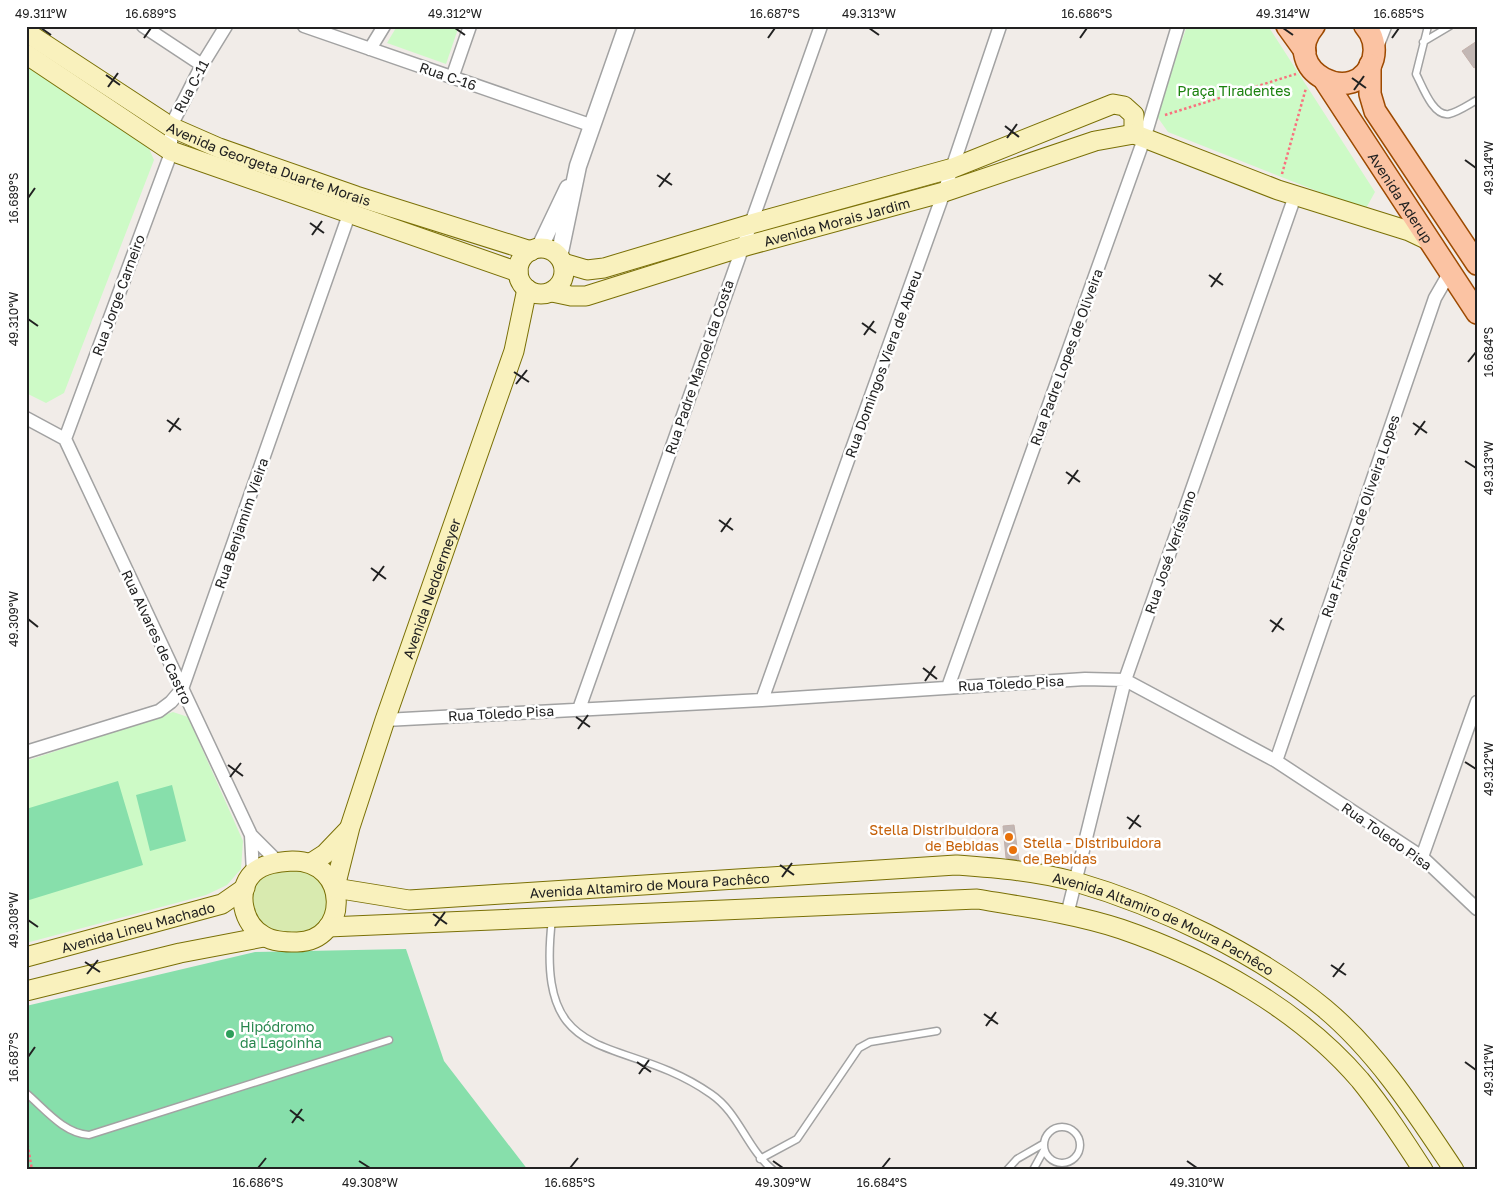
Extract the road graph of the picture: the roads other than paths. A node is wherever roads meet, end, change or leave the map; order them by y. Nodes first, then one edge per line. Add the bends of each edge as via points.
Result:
1 (143, 26) edge
2 (226, 26) edge
3 (304, 26) edge
4 (384, 26) edge
5 (470, 26) edge
6 (627, 26) edge
7 (821, 26) edge
8 (1000, 26) edge
9 (1178, 26) edge
10 (1287, 26) edge
11 (1314, 26) edge
12 (1365, 26) edge
13 (1383, 26) edge
14 (1428, 26) edge
15 (1450, 26) edge
16 (26, 32) edge
17 (1422, 42) junction
18 (370, 49) junction
19 (26, 54) edge
20 (1372, 57) junction
21 (202, 65) junction
22 (1314, 67) junction
23 (452, 78) junction
24 (1477, 100) edge
25 (593, 126) junction
26 (171, 127) junction
27 (1133, 137) junction
28 (171, 151) junction
29 (578, 166) junction
30 (952, 168) junction
31 (269, 176) junction
32 (944, 192) junction
33 (1286, 193) junction
34 (356, 196) junction
35 (350, 214) junction
36 (750, 224) junction
37 (1430, 241) junction
38 (742, 247) junction
39 (535, 250) junction
40 (561, 260) junction
41 (1477, 264) edge
42 (518, 272) junction
43 (1450, 272) junction
44 (527, 289) junction
45 (548, 293) junction
46 (1477, 313) edge
47 (514, 351) junction
48 (26, 418) edge
49 (65, 439) junction
50 (1125, 680) junction
51 (948, 687) junction
52 (182, 689) junction
53 (762, 700) junction
54 (1477, 702) edge
55 (579, 709) junction
56 (386, 720) junction
57 (26, 752) edge
58 (1276, 761) junction
59 (350, 828) junction
60 (251, 835) junction
61 (1422, 857) junction
62 (278, 862) junction
63 (310, 863) junction
64 (249, 880) junction
65 (1076, 882) junction
66 (335, 887) junction
67 (1477, 909) edge
68 (1067, 914) junction
69 (552, 918) junction
70 (328, 928) junction
71 (264, 937) junction
72 (26, 958) edge
73 (26, 991) edge
74 (937, 1031) dead end
75 (389, 1040) dead end
76 (26, 1093) edge
77 (1421, 1121) junction
78 (1401, 1135) junction
79 (1044, 1147) junction
80 (760, 1159) junction
81 (773, 1170) edge
82 (1007, 1170) edge
83 (1033, 1170) edge
84 (1424, 1170) edge
85 (1454, 1170) edge

1 - 21 street
2 - 21 street, Rua C-11
3 - 18 street, Rua C-16
4 - 18 street
5 - 23 street
6 - 25 street
7 - 36 street, Rua Padre Manoel da Costa
8 - 30 street, Rua Domingos Viera de Abreu
9 - 27 street, Rua Padre Lopes de Oliveira via 1150,120
10 - 22 main road, Avenida Aderup
11 - 22 main road via 1306,41
12 - 20 main road, Avenida Aderup via 1372,38
13 - 20 street
14 - 17 lane
15 - 17 lane
16 - 26 main road, Avenida Georgeta Duarte Morais
17 - 24 lane via 1416,74 1436,110 1442,115 1450,114
18 - 23 street, Rua C-16
19 - 28 main road, Avenida Georgeta Duarte Morais
20 - 22 main road via 1364,73 1351,82 1335,84
20 - 41 main road, Avenida Aderup via 1370,94 1375,111
21 - 26 street, Rua C-11
22 - 37 main road, Avenida Aderup
23 - 25 street, Rua C-16
25 - 29 street
26 - 28 street, Rua C-11
26 - 31 main road, Avenida Georgeta Duarte Morais via 219,148
27 - 30 main road, Avenida Morais Jardim via 1134,115 1124,106 1113,104
27 - 32 main road, Avenida Morais Jardim via 1095,141
27 - 33 main road
27 - 51 street, Rua Padre Lopes de Oliveira
28 - 31 main road, Avenida Georgeta Duarte Morais
28 - 49 street, Rua Jorge Carneiro
29 - 39 street
29 - 40 street
30 - 32 street, Rua Domingos Viera de Abreu
30 - 36 main road, Avenida Morais Jardim
31 - 34 main road, Avenida Georgeta Duarte Morais
31 - 35 main road, Avenida Georgeta Duarte Morais
32 - 38 main road, Avenida Morais Jardim
32 - 53 street, Rua Domingos Viera de Abreu
33 - 37 main road via 1409,231
33 - 50 street, Rua José Veríssimo
34 - 35 street, Rua Benjamim Vieira
34 - 39 main road, Avenida Georgeta Duarte Morais
35 - 42 main road, Avenida Georgeta Duarte Morais
35 - 52 street, Rua Benjamim Vieira
36 - 38 street, Rua Padre Manoel da Costa
36 - 40 main road, Avenida Morais Jardim via 604,268 587,270
37 - 43 main road, Avenida Aderup
38 - 45 main road, Avenida Morais Jardim via 586,296
38 - 55 street, Rua Padre Manoel da Costa
39 - 40 main road via 553,252
39 - 42 main road via 522,260
40 - 45 main road via 564,270 561,282
42 - 44 main road
43 - 46 main road, Avenida Aderup
43 - 58 street, Rua Francisco de Oliveira Lopes via 1435,298
44 - 45 main road via 538,294
44 - 47 main road, Avenida Neddermeyer
45 - 47 main road, Avenida Neddermeyer
47 - 56 main road, Avenida Neddermeyer
48 - 49 street
49 - 52 street, Rua Alvares de Castro
50 - 51 street, Rua Toledo Pisa via 1085,679
50 - 58 street, Rua Toledo Pisa
50 - 65 street, Rua José Veríssimo
51 - 53 street, Rua Toledo Pisa
52 - 57 street, Rua Benjamim Vieira via 159,711
52 - 60 street, Rua Alvares de Castro
53 - 55 street, Rua Toledo Pisa
54 - 61 street
55 - 56 street, Rua Toledo Pisa
56 - 59 main road, Avenida Neddermeyer
58 - 61 street, Rua Toledo Pisa
59 - 63 main road, Avenida Neddermeyer via 325,854
59 - 66 main road, Avenida Neddermeyer
60 - 62 street, Rua Alvares de Castro
60 - 64 street, Rua Alvares de Castro
61 - 67 street, Rua Toledo Pisa
62 - 63 main road
62 - 64 main road via 265,866
63 - 66 main road via 329,877
64 - 71 main road via 243,899 248,921
64 - 72 main road, Avenida Lineu Machado via 222,904
65 - 66 main road, Avenida Altamiro de Moura Pachêco via 1008,869 956,865 409,900
65 - 68 street, Rua José Veríssimo
65 - 77 main road, Avenida Altamiro de Moura Pachêco via 1170,916 1266,966 1332,1016 1374,1058
66 - 70 main road via 335,915
68 - 69 main road, Avenida Altamiro de Moura Pachêco via 977,899
68 - 78 main road, Avenida Altamiro de Moura Pachêco via 1122,930 1199,961 1255,992 1311,1032 1359,1079
69 - 70 main road, Avenida Altamiro de Moura Pachêco
69 - 80 lane via 549,948 554,995 562,1017 577,1033 597,1045 684,1077 713,1095 732,1115
70 - 71 main road via 315,938 299,942
71 - 73 main road via 180,953
74 - 80 lane via 870,1042 859,1048 797,1139
75 - 76 lane via 89,1134 76,1134 66,1128
77 - 78 main road
77 - 85 main road, Avenida Altamiro de Moura Pachêco
78 - 84 main road, Avenida Altamiro de Moura Pachêco
79 - 79 lane via 1052,1160 1058,1163 1070,1161 1079,1152 1080,1139 1072,1129 1060,1126 1048,1132
79 - 82 lane via 1017,1159
79 - 83 lane
80 - 81 lane

